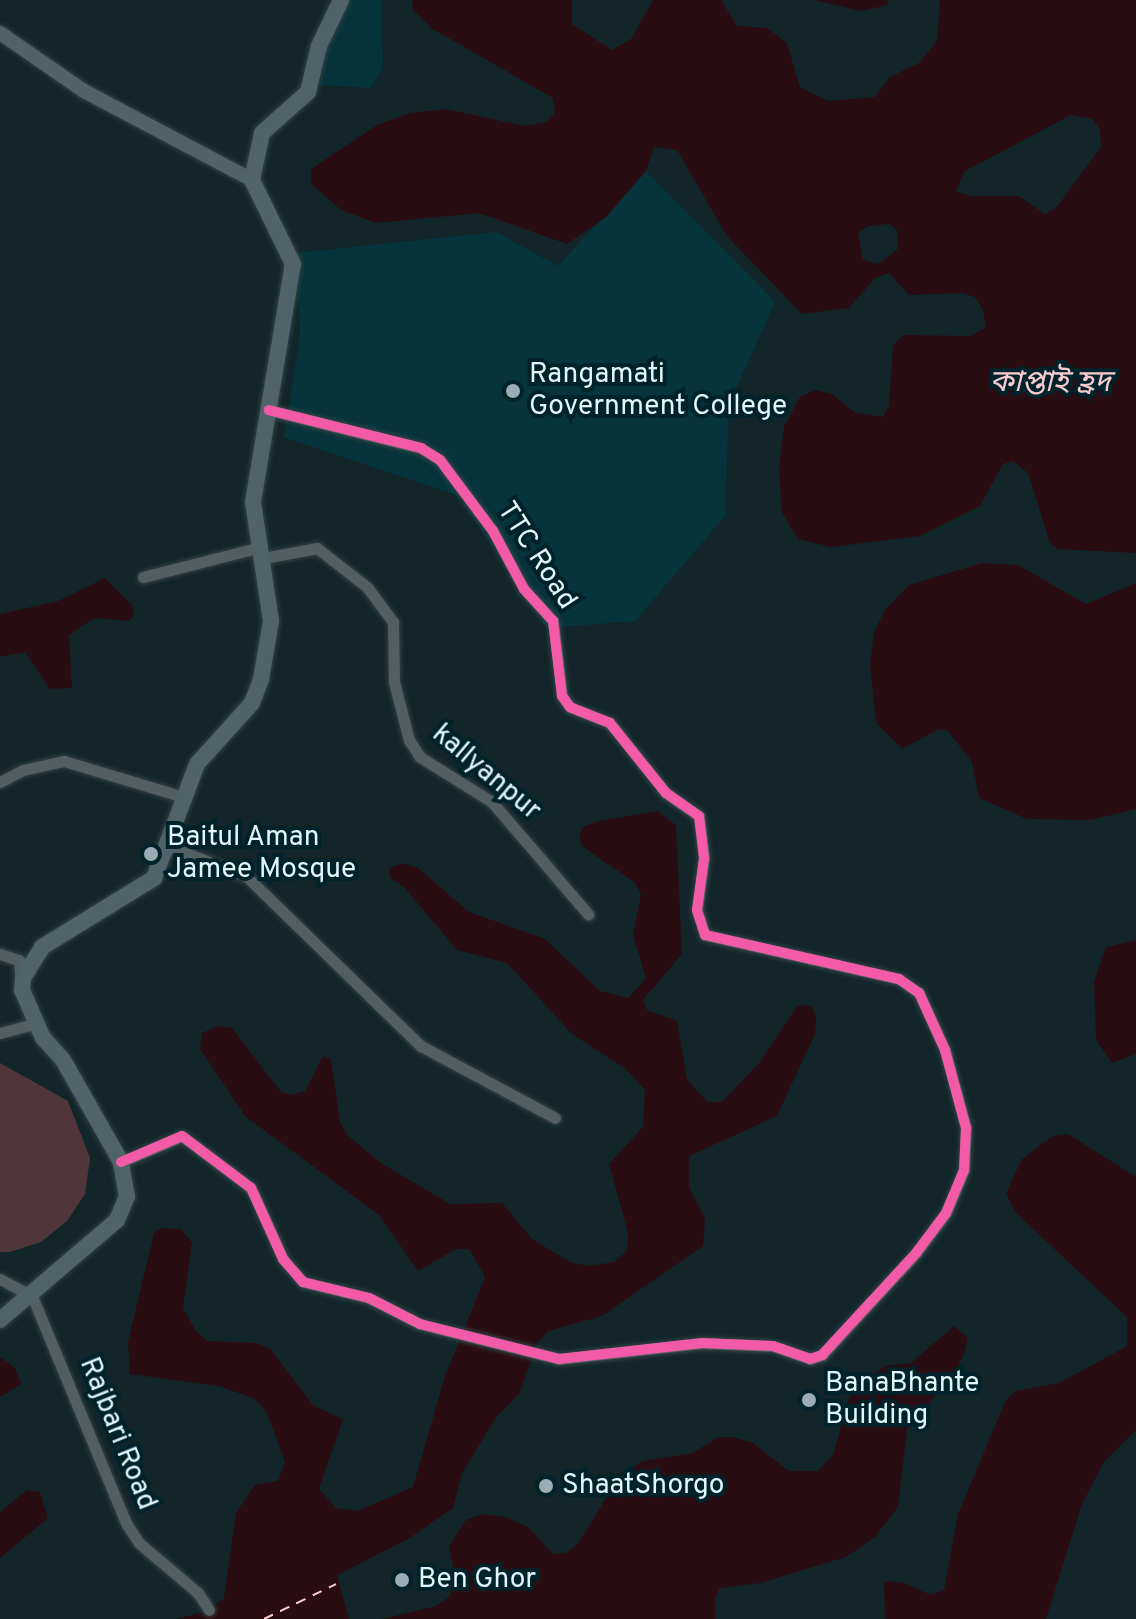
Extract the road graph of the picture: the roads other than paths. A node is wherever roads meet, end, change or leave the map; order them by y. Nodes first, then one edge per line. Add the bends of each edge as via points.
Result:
1 (341, 0) edge
2 (0, 33) edge
3 (252, 180) junction
4 (269, 410) junction
5 (262, 552) junction
6 (143, 577) dead end
7 (0, 782) edge
8 (183, 797) junction
9 (168, 846) junction
10 (588, 914) dead end
11 (0, 954) edge
12 (22, 990) junction
13 (37, 1023) junction
14 (0, 1033) edge
15 (555, 1118) dead end
16 (121, 1162) junction
17 (0, 1279) edge
18 (32, 1296) junction
19 (0, 1320) edge
20 (209, 1610) dead end

1 - 3 highway via 324,33 308,92 262,133
2 - 3 main road via 84,91
3 - 4 highway via 293,264
4 - 5 highway via 256,460 253,502
4 - 16 street, TTC Road via 421,448 440,460 493,531 524,589 553,621 562,696 570,707 610,723 666,793 689,807 703,825 697,910 705,935 899,979 919,993 945,1050 966,1128 964,1170 946,1213 916,1253 817,1357 743,1343 544,1358 456,1334 369,1298 303,1282 283,1259 251,1188 182,1136
5 - 6 street, kallyanpur
5 - 8 highway via 271,621 261,679 252,703 197,764
5 - 10 street, kallyanpur via 317,548 367,587 393,622 394,682 409,740 420,757 492,802
7 - 8 street via 23,770 64,761
8 - 9 highway
9 - 12 highway via 154,878 42,947 23,978
9 - 15 street via 246,876 421,1046
11 - 12 street via 19,960
12 - 13 highway
13 - 14 street
13 - 16 highway
16 - 18 highway via 127,1197 117,1220
17 - 18 street
18 - 19 highway
18 - 20 street, Rajbari Road via 126,1523 139,1543 198,1593

